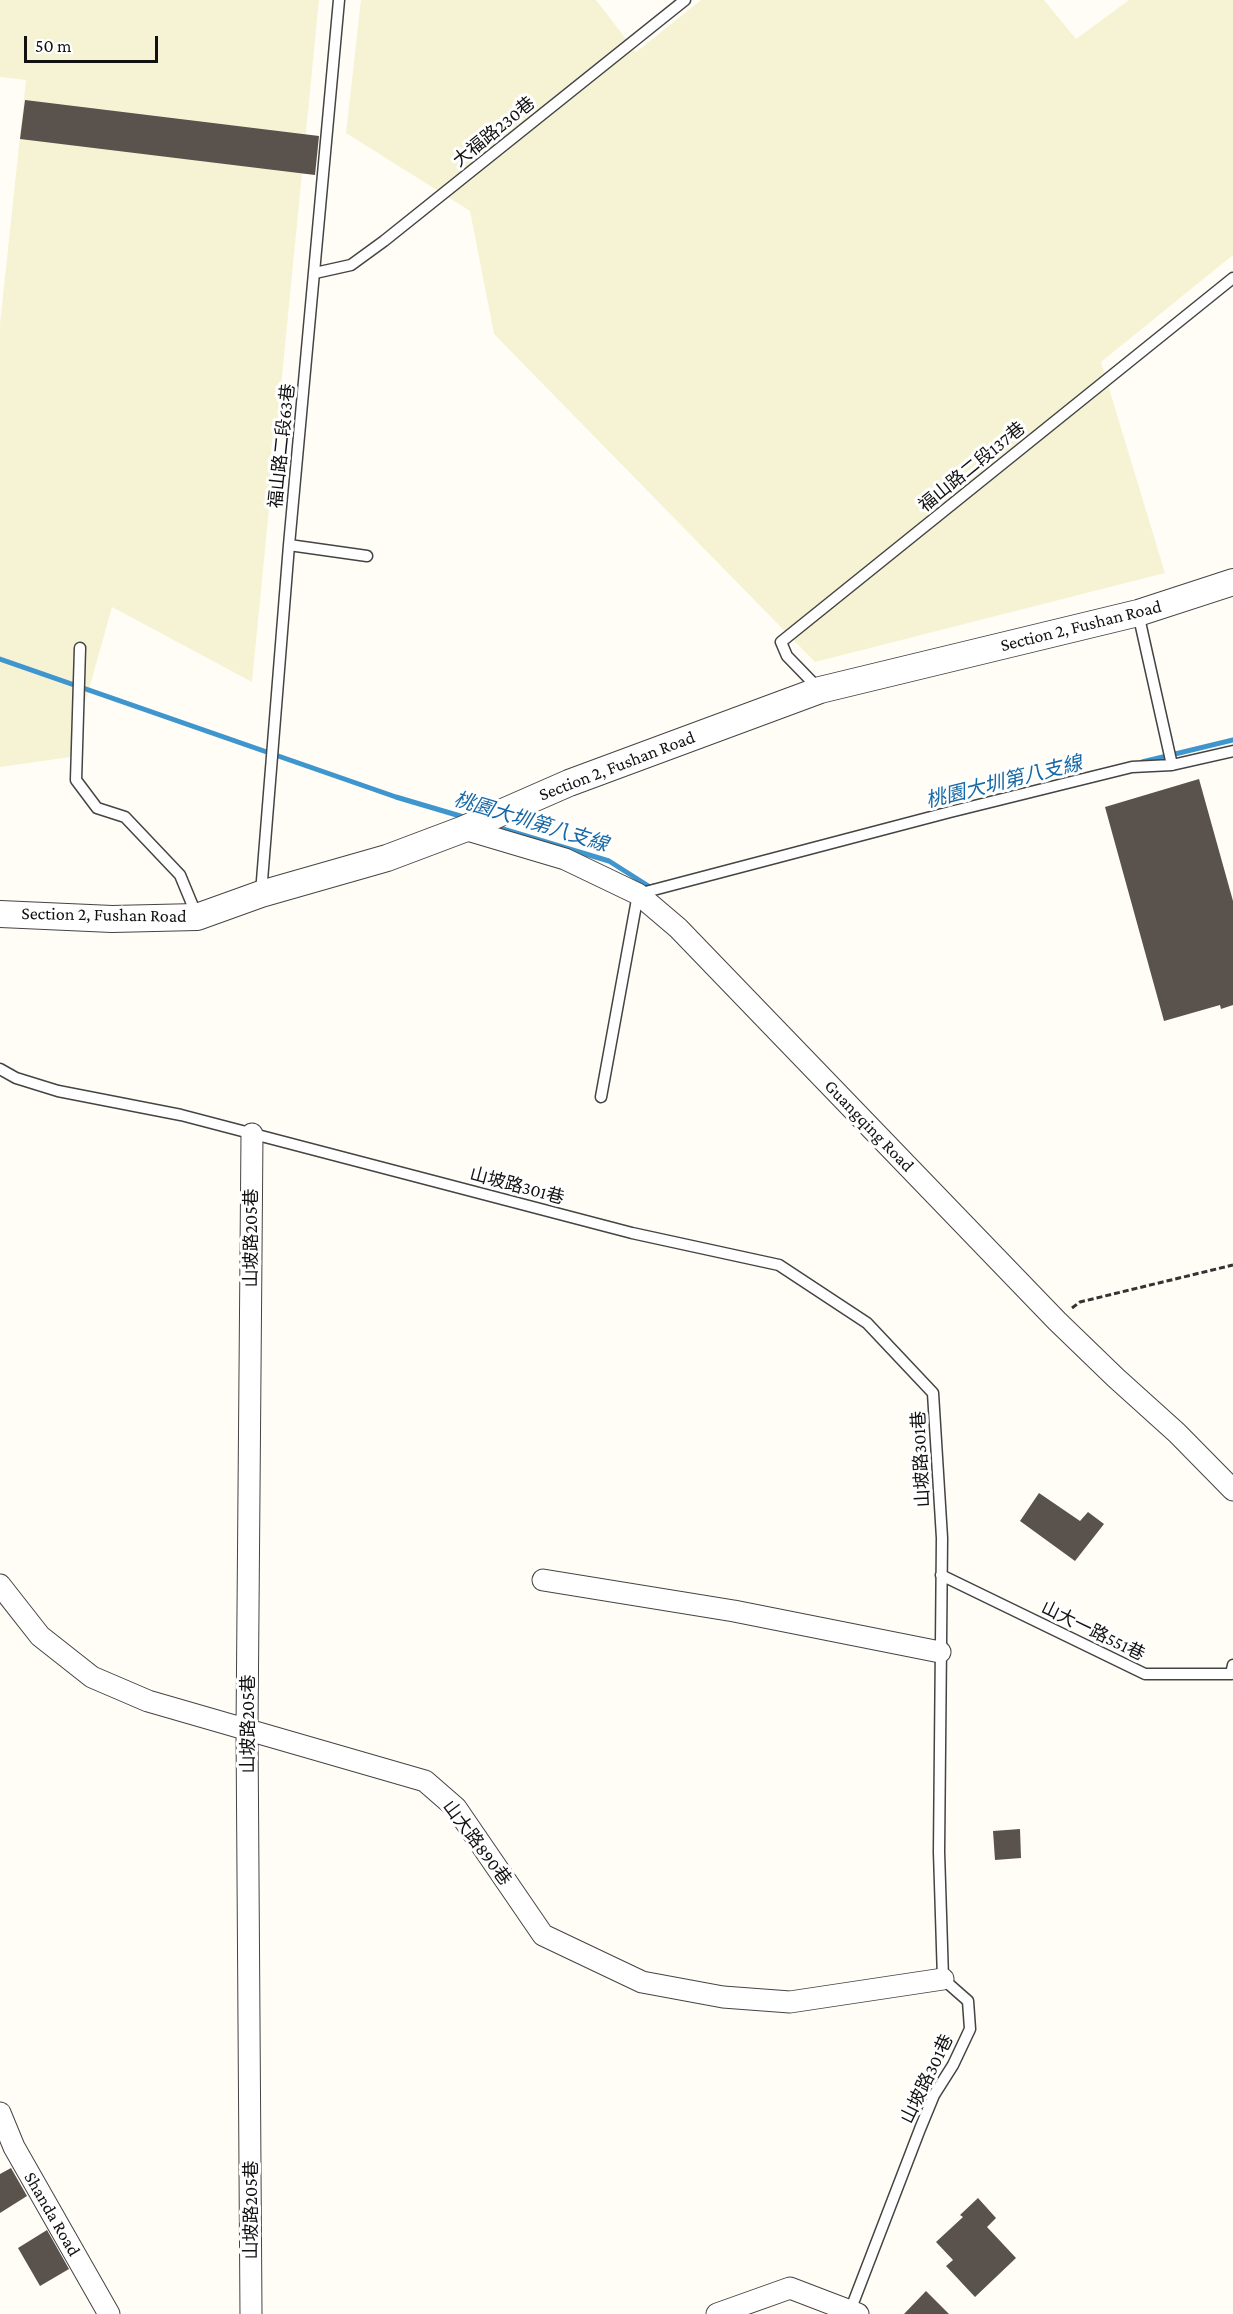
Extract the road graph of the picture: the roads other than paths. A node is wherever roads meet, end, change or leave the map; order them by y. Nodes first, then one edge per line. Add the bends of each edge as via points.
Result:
1 (339, 0) edge
2 (685, 0) edge
3 (315, 273) junction
4 (1233, 278) edge
5 (289, 545) junction
6 (367, 556) dead end
7 (1233, 582) edge
8 (1138, 613) junction
9 (80, 648) dead end
10 (820, 690) junction
11 (1233, 751) edge
12 (1172, 765) junction
13 (464, 829) junction
14 (261, 894) junction
15 (638, 894) junction
16 (0, 914) edge
17 (197, 916) junction
18 (0, 1069) edge
19 (601, 1097) dead end
20 (252, 1134) junction
21 (1233, 1490) edge
22 (941, 1575) junction
23 (543, 1580) dead end
24 (0, 1585) edge
25 (940, 1652) junction
26 (1233, 1665) edge
27 (247, 1729) junction
28 (943, 1979) junction
29 (0, 2113) edge
30 (854, 2312) edge
31 (109, 2314) edge
32 (251, 2314) edge
33 (717, 2314) edge

1 - 3 lane, 福山路二段63巷
2 - 3 lane, 大福路230巷 via 384,242 351,265
3 - 5 lane, 福山路二段63巷
4 - 10 lane, 福山路二段137巷 via 781,642 787,656
5 - 6 lane
5 - 14 lane, 福山路二段63巷
7 - 8 street, Section 2, Fushan Road
8 - 10 street, Section 2, Fushan Road
8 - 12 lane
9 - 17 lane via 76,780 97,808 125,817 180,875
10 - 13 street, Section 2, Fushan Road via 569,783
11 - 12 lane
12 - 15 lane via 1132,767
13 - 14 street, Section 2, Fushan Road via 387,858
13 - 15 street, Guangqing Road via 565,860
14 - 17 street, Section 2, Fushan Road
15 - 19 lane
15 - 21 street, Guangqing Road via 678,928 1057,1321
16 - 17 street, Section 2, Fushan Road via 112,919
18 - 20 lane, 山坡路301巷 via 58,1091 181,1115
20 - 22 lane, 山坡路301巷 via 632,1233 779,1265 867,1323 933,1393
20 - 27 street, 山坡路205巷
22 - 25 lane, 山坡路301巷
22 - 26 lane, 山大一路551巷 via 1145,1674 1231,1674
23 - 25 street via 734,1611
24 - 27 street, 山大路890巷 via 40,1636 92,1677 148,1701
25 - 28 lane, 山坡路301巷
27 - 28 street, 山大路890巷 via 425,1781 456,1808 543,1935 642,1982 723,1997 790,2002
27 - 32 street, 山坡路205巷
28 - 30 lane, 山坡路301巷 via 968,2001 970,2029 920,2129
29 - 31 street, Shanda Road via 14,2147
30 - 33 street via 789,2288

